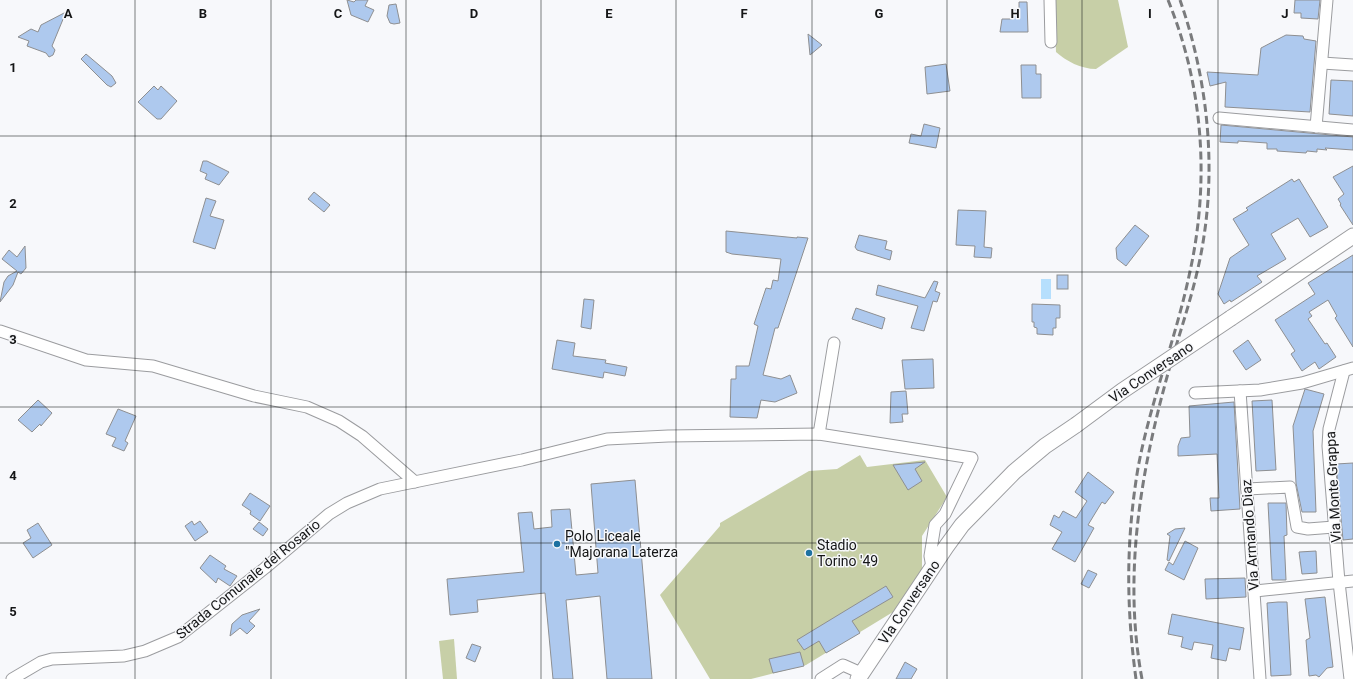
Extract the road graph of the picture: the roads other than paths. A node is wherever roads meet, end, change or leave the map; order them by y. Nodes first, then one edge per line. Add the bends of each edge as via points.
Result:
1 (1050, 0) edge
2 (1327, 0) edge
3 (1051, 42) dead end
4 (1322, 63) junction
5 (1353, 65) edge
6 (1219, 118) dead end
7 (1316, 127) junction
8 (1353, 130) edge
9 (1353, 236) edge
10 (0, 331) edge
11 (834, 343) dead end
12 (1348, 369) edge
13 (1240, 391) junction
14 (1195, 393) dead end
15 (819, 434) junction
16 (415, 482) junction
17 (1247, 489) junction
18 (962, 526) joint
19 (1334, 527) junction
20 (932, 567) junction
21 (1353, 581) edge
22 (1339, 582) junction
23 (1255, 591) junction
24 (859, 676) edge
25 (12, 679) edge
26 (820, 679) edge
27 (1260, 679) edge
28 (1350, 679) edge

1 - 3 street
2 - 4 street
4 - 5 street
4 - 7 street
6 - 7 street
7 - 8 street
9 - 18 main road, Via Conversano, bridge via 1122,391 1045,446 1014,472
10 - 16 street via 86,360 152,366 254,396 307,407 339,421 362,436
11 - 15 street
12 - 13 street via 1302,383
12 - 19 street, Via Monte Grappa via 1329,429
13 - 14 street
13 - 17 street, Via Armando Diaz
15 - 16 street, Strada Comunale del Rosario via 607,439
15 - 20 street, Strada Comunale del Rosario via 972,458 945,514 935,525 930,556
16 - 25 street, Strada Comunale del Rosario via 380,489 329,514 178,637 145,651 124,656 75,656 52,659 41,662
17 - 19 street via 1290,487 1297,527
17 - 23 street, Via Armando Diaz
18 - 20 main road, VIa Conversano
19 - 22 street, Via Monte Grappa
20 - 24 main road, VIa Conversano
21 - 22 street
22 - 23 street
22 - 28 street, Via Monte Grappa
23 - 27 street, Via Armando Diaz
24 - 26 street via 843,665

